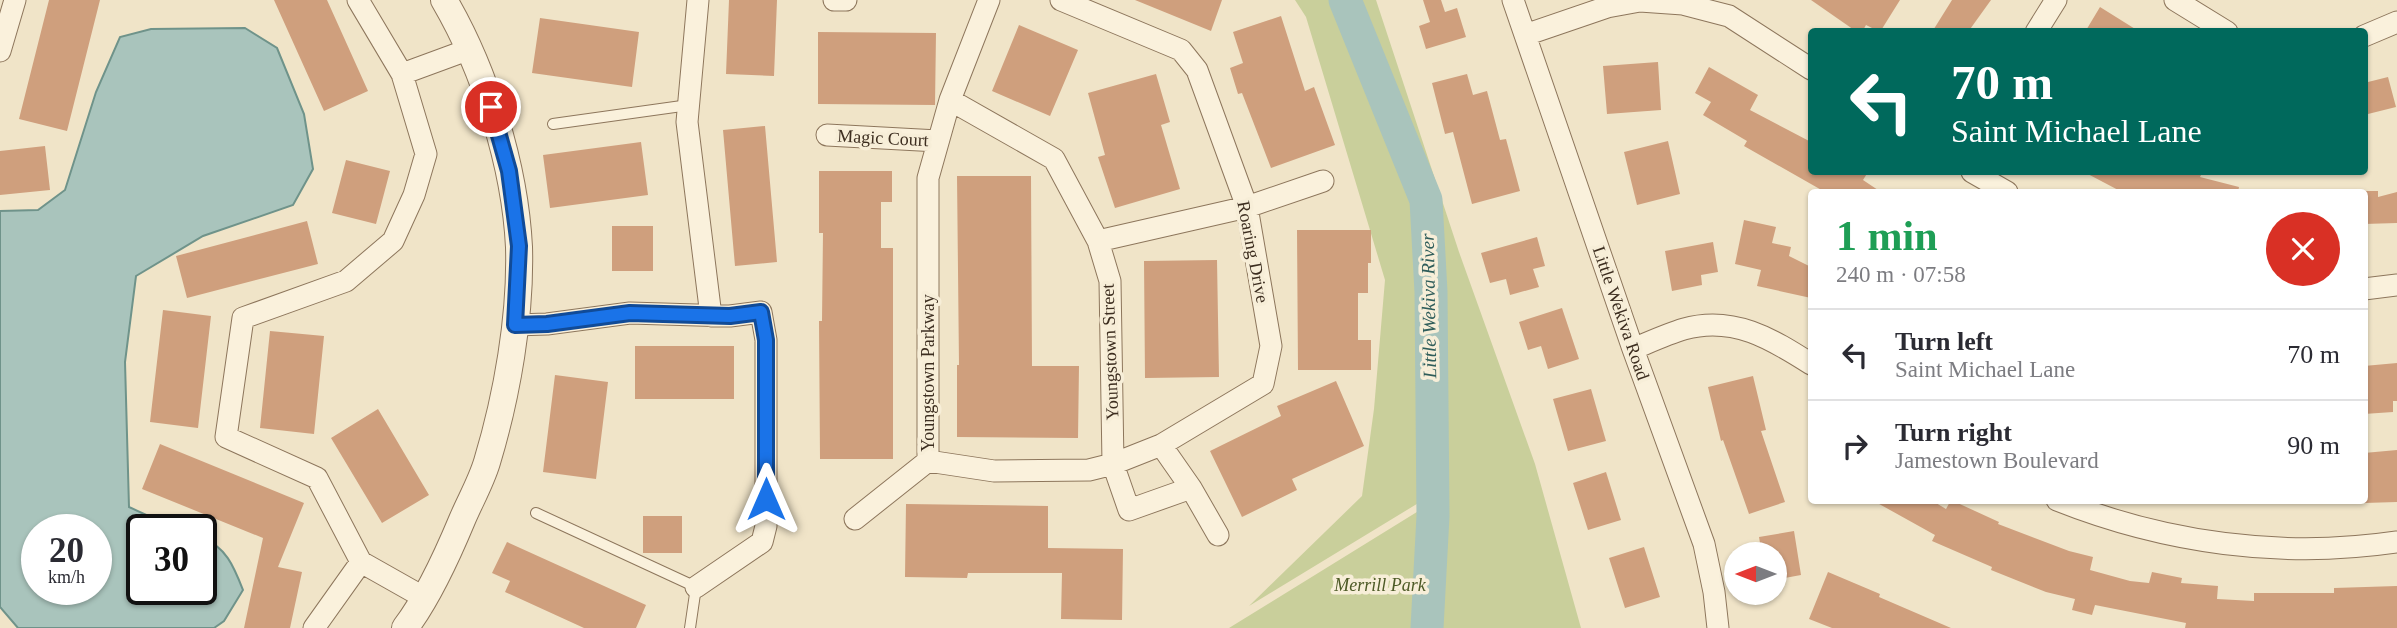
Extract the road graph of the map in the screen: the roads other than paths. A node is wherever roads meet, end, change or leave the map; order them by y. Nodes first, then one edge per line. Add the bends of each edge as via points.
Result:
1 (15, 0) edge
2 (358, 0) edge
3 (444, 0) edge
4 (698, 0) edge
5 (834, 0) edge
6 (846, 0) edge
7 (989, 0) edge
8 (1061, 0) edge
9 (1513, 0) edge
10 (2056, 0) edge
11 (2175, 0) edge
12 (2397, 22) edge
13 (2038, 28) edge
14 (2220, 28) edge
15 (2368, 34) edge
16 (1525, 35) junction
17 (470, 49) junction
18 (0, 51) edge
19 (1808, 67) edge
20 (402, 74) junction
21 (950, 100) junction
22 (689, 104) junction
23 (553, 124) dead end
24 (827, 135) dead end
25 (938, 141) junction
26 (1977, 175) edge
27 (1323, 181) dead end
28 (2002, 189) edge
29 (1247, 207) junction
30 (1098, 241) junction
31 (2397, 285) edge
32 (2368, 289) edge
33 (711, 316) junction
34 (515, 325) junction
35 (1633, 349) junction
36 (1808, 362) edge
37 (1161, 445) junction
38 (928, 461) junction
39 (1113, 464) junction
40 (1191, 488) junction
41 (2069, 504) edge
42 (536, 513) dead end
43 (855, 519) dead end
44 (1218, 535) dead end
45 (2397, 542) edge
46 (361, 562) junction
47 (696, 587) junction
48 (423, 597) junction
49 (314, 628) edge
50 (405, 628) edge
51 (690, 628) edge
52 (1718, 628) edge

1 - 18 street
2 - 20 street
3 - 17 street
4 - 22 street
5 - 6 street
7 - 21 street, Youngstown Parkway
8 - 29 street, Roaring Drive via 1181,50 1197,70
9 - 16 street, Little Wekiva Road
10 - 13 street
11 - 14 street
12 - 15 street
16 - 19 street via 1607,7 1640,1 1683,4 1729,16
16 - 35 street, Little Wekiva Road
17 - 20 street
17 - 34 street via 509,171 519,246
20 - 46 street via 426,154 393,241 346,281 243,318 226,438 317,478
21 - 25 street, Youngstown Parkway
21 - 30 street via 1054,159
22 - 23 lane
22 - 33 street via 687,122
24 - 25 street, Magic Court
25 - 38 street, Youngstown Parkway via 928,178
26 - 28 street
27 - 29 street
29 - 30 street
29 - 37 street, Roaring Drive via 1271,346 1263,384
30 - 39 street, Youngstown Street via 1110,281
31 - 32 street
33 - 34 street via 630,313
33 - 47 street via 761,312 766,340 766,526 762,542
34 - 48 street via 487,463
35 - 36 street via 1685,329 1717,324 1746,328
35 - 52 street, Little Wekiva Road via 1704,544
37 - 39 street, Roaring Drive
37 - 40 street
38 - 39 street, Youngstown Parkway via 994,471 1089,470
38 - 43 street
39 - 40 street, Youngstown Street via 1129,510
40 - 44 street
41 - 45 street via 2193,540 2254,547 2364,547
42 - 47 lane
46 - 48 street
46 - 49 street
47 - 51 lane
48 - 50 street

